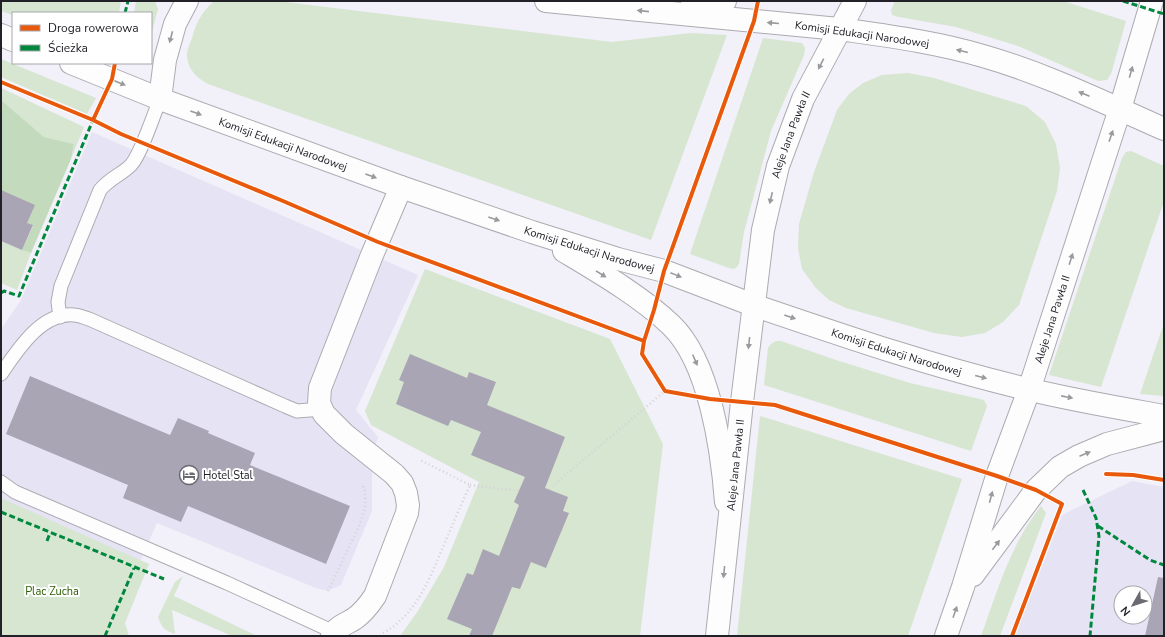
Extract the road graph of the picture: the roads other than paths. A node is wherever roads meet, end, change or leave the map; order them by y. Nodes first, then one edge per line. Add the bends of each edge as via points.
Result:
1 (186, 1) edge
2 (546, 1) edge
3 (725, 1) edge
4 (855, 1) edge
5 (1152, 1) edge
6 (674, 14) junction
7 (839, 29) junction
8 (1, 35) edge
9 (12, 40) edge
10 (73, 64) edge
11 (160, 99) junction
12 (1120, 109) junction
13 (1164, 129) edge
14 (401, 187) junction
15 (532, 232) junction
16 (753, 305) junction
17 (60, 317) junction
18 (1, 374) edge
19 (1029, 390) junction
20 (322, 410) junction
21 (1164, 416) edge
22 (1164, 429) edge
23 (1, 482) edge
24 (728, 533) junction
25 (963, 587) junction
26 (333, 634) edge
27 (717, 636) edge
28 (946, 636) edge

1 -> 11 main road via 175,24 165,60
6 -> 2 main road, Komisji Edukacji Narodowej
3 - 6 main road
4 - 7 main road, Aleje Jana Pawła II
12 -> 5 main road, Aleje Jana Pawła II
7 -> 6 main road, Komisji Edukacji Narodowej
12 -> 7 main road, Komisji Edukacji Narodowej via 1042,75 983,56 920,41
7 -> 16 main road, Aleje Jana Pawła II via 803,99 778,166 763,230
8 - 9 main road
10 -> 11 main road, Komisji Edukacji Narodowej
11 -> 14 main road, Komisji Edukacji Narodowej
11 - 17 lane via 133,163 100,190 61,286 58,302
12 - 13 main road, Komisji Edukacji Narodowej
19 -> 12 main road, Aleje Jana Pawła II
14 -> 15 main road, Komisji Edukacji Narodowej
14 - 20 main road via 320,388 319,403
15 -> 16 main road, Komisji Edukacji Narodowej via 618,259 664,270
15 -> 24 main road via 614,281 654,310 672,326 690,350 710,399 723,468
16 -> 19 main road, Komisji Edukacji Narodowej via 878,348
16 -> 24 main road, Aleje Jana Pawła II
17 - 18 lane via 39,328 25,341
17 - 20 lane via 75,315 89,319 297,411
19 -> 21 main road, Komisji Edukacji Narodowej
25 -> 19 main road, Aleje Jana Pawła II via 997,476
20 - 26 main road via 344,434 394,474 402,483 408,505 375,596 355,618
25 -> 22 main road via 1036,490 1060,467 1107,444
23 - 26 lane via 15,492 228,583
24 -> 27 main road, Aleje Jana Pawła II
28 -> 25 main road, Aleje Jana Pawła II

